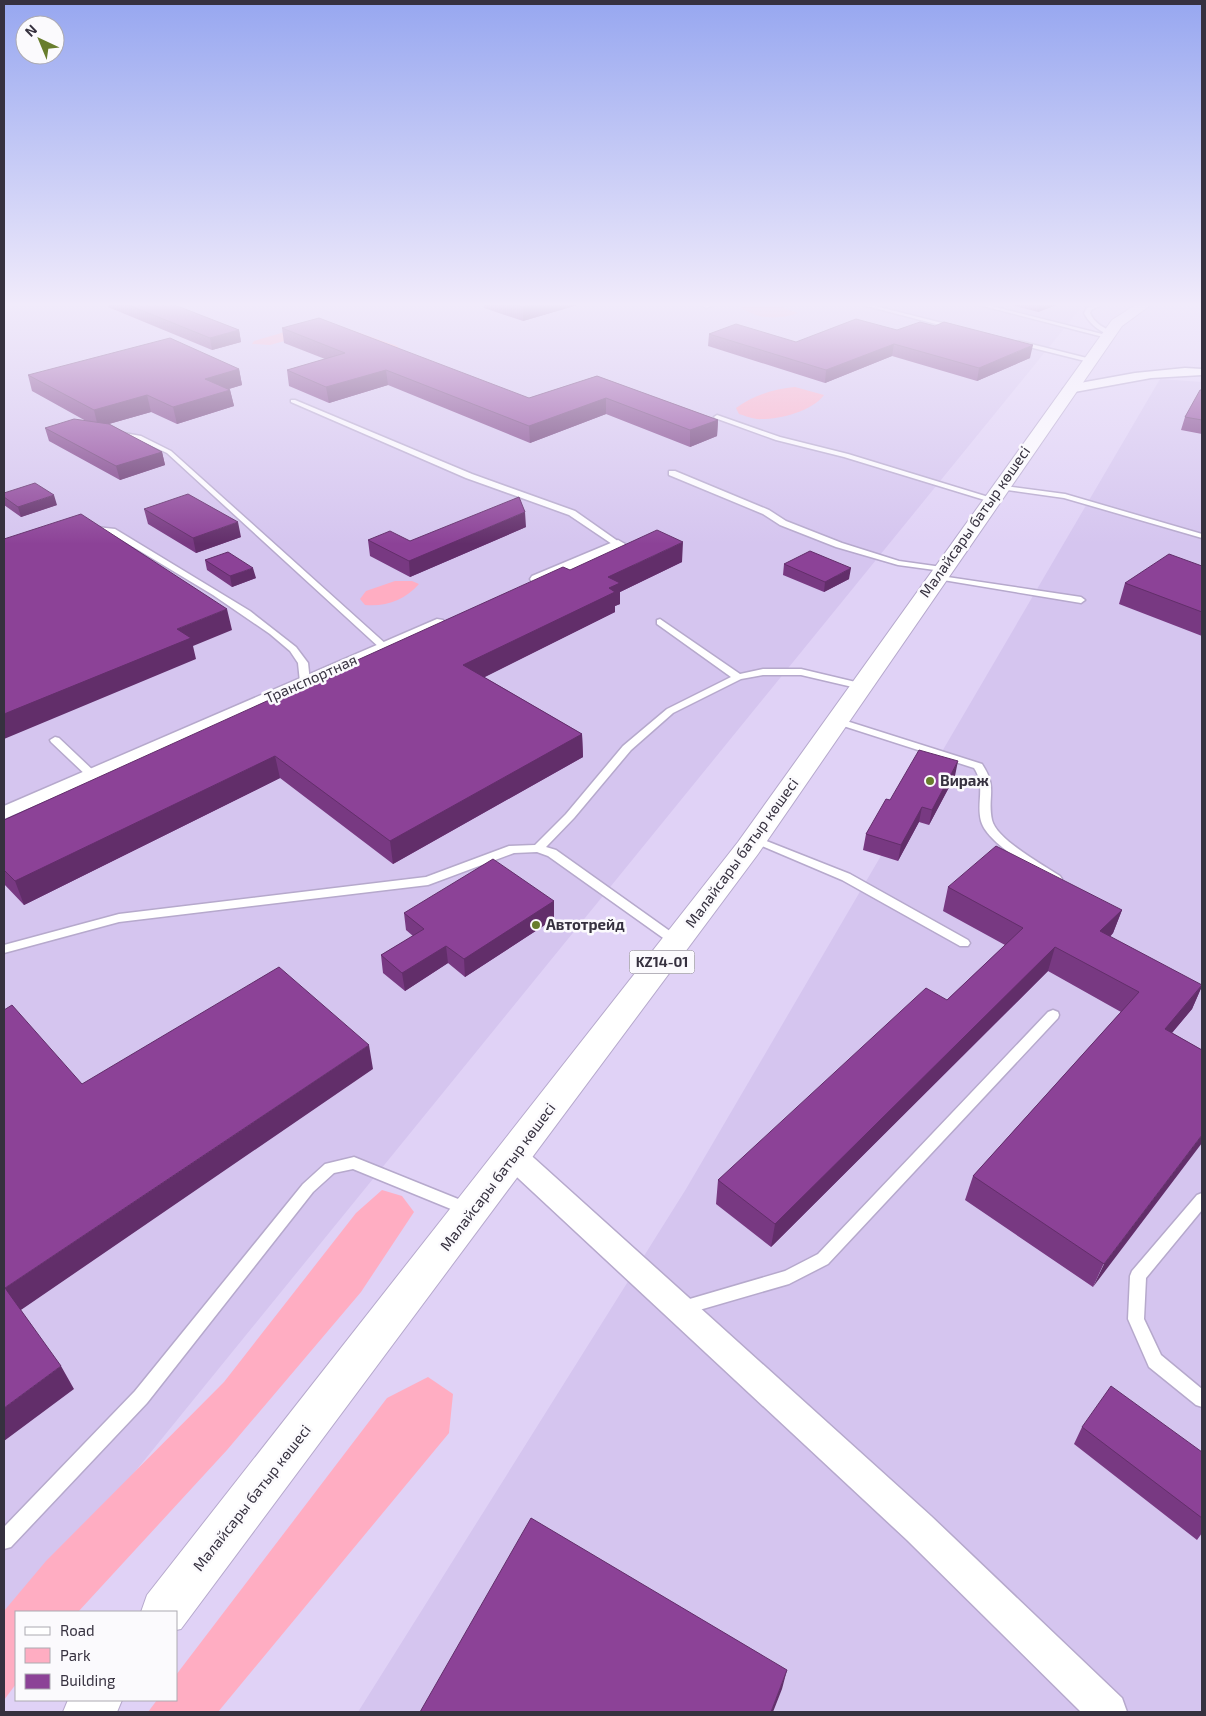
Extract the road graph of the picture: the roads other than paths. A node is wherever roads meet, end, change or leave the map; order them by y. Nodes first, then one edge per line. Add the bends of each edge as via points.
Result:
1 (1072, 384) edge
2 (1092, 384) edge
3 (1068, 389) junction
4 (293, 401) dead end
5 (717, 417) edge
6 (110, 433) edge
7 (672, 473) dead end
8 (996, 493) junction
9 (83, 528) edge
10 (1202, 536) edge
11 (618, 544) joint
12 (940, 573) junction
13 (519, 588) edge
14 (1081, 600) dead end
15 (456, 616) edge
16 (660, 622) dead end
17 (384, 647) junction
18 (738, 678) junction
19 (305, 682) junction
20 (861, 686) junction
21 (836, 721) junction
22 (55, 740) dead end
23 (92, 775) junction
24 (4, 813) edge
25 (754, 839) junction
26 (538, 848) junction
27 (1064, 885) edge
28 (677, 942) junction
29 (964, 943) dead end
30 (4, 949) edge
31 (1053, 1015) dead end
32 (514, 1157) junction
33 (1202, 1199) edge
34 (472, 1212) junction
35 (680, 1309) junction
36 (1202, 1399) edge
37 (4, 1540) edge
38 (165, 1611) edge
39 (96, 1701) edge
40 (88, 1712) edge
41 (1108, 1712) edge

1 - 3 highway, Малайсары батыр көшесі / KZ14-01
2 - 3 street
3 - 8 highway, Малайсары батыр көшесі / KZ14-01
4 - 11 lane via 469,476 572,513
5 - 8 lane via 778,439
6 - 17 lane via 139,437 169,452
7 - 12 lane via 839,545
8 - 10 lane via 1065,496
8 - 12 highway, Малайсары батыр көшесі / KZ14-01
9 - 19 lane via 112,531 263,624 288,643 303,662
11 - 13 street
12 - 14 lane
12 - 20 highway, Малайсары батыр көшесі / KZ14-01
15 - 17 street, Транспортная
16 - 18 lane
17 - 19 street, Транспортная
18 - 20 lane via 763,672 801,672
18 - 26 lane via 670,711 627,748 570,816
19 - 23 street, Транспортная
20 - 21 highway, Малайсары батыр көшесі / KZ14-01
21 - 25 highway, Малайсары батыр көшесі / KZ14-01
21 - 27 lane via 978,766 987,782 989,795 985,817 990,831
22 - 23 lane
23 - 24 street, Транспортная
25 - 28 highway, Малайсары батыр көшесі / KZ14-01
25 - 29 lane via 846,877
26 - 28 lane via 552,853
26 - 30 lane via 503,852 428,881 119,918
28 - 32 highway, Малайсары батыр көшесі / KZ14-01
31 - 35 lane via 823,1260 789,1277
32 - 34 highway, Малайсары батыр көшесі / KZ14-01
32 - 35 street
33 - 36 lane via 1138,1276 1136,1319 1155,1361
34 - 37 lane via 354,1163 330,1168 308,1188 141,1397
34 - 38 highway, Малайсары батыр көшесі / KZ14-01
35 - 41 street via 919,1528
39 - 40 highway

